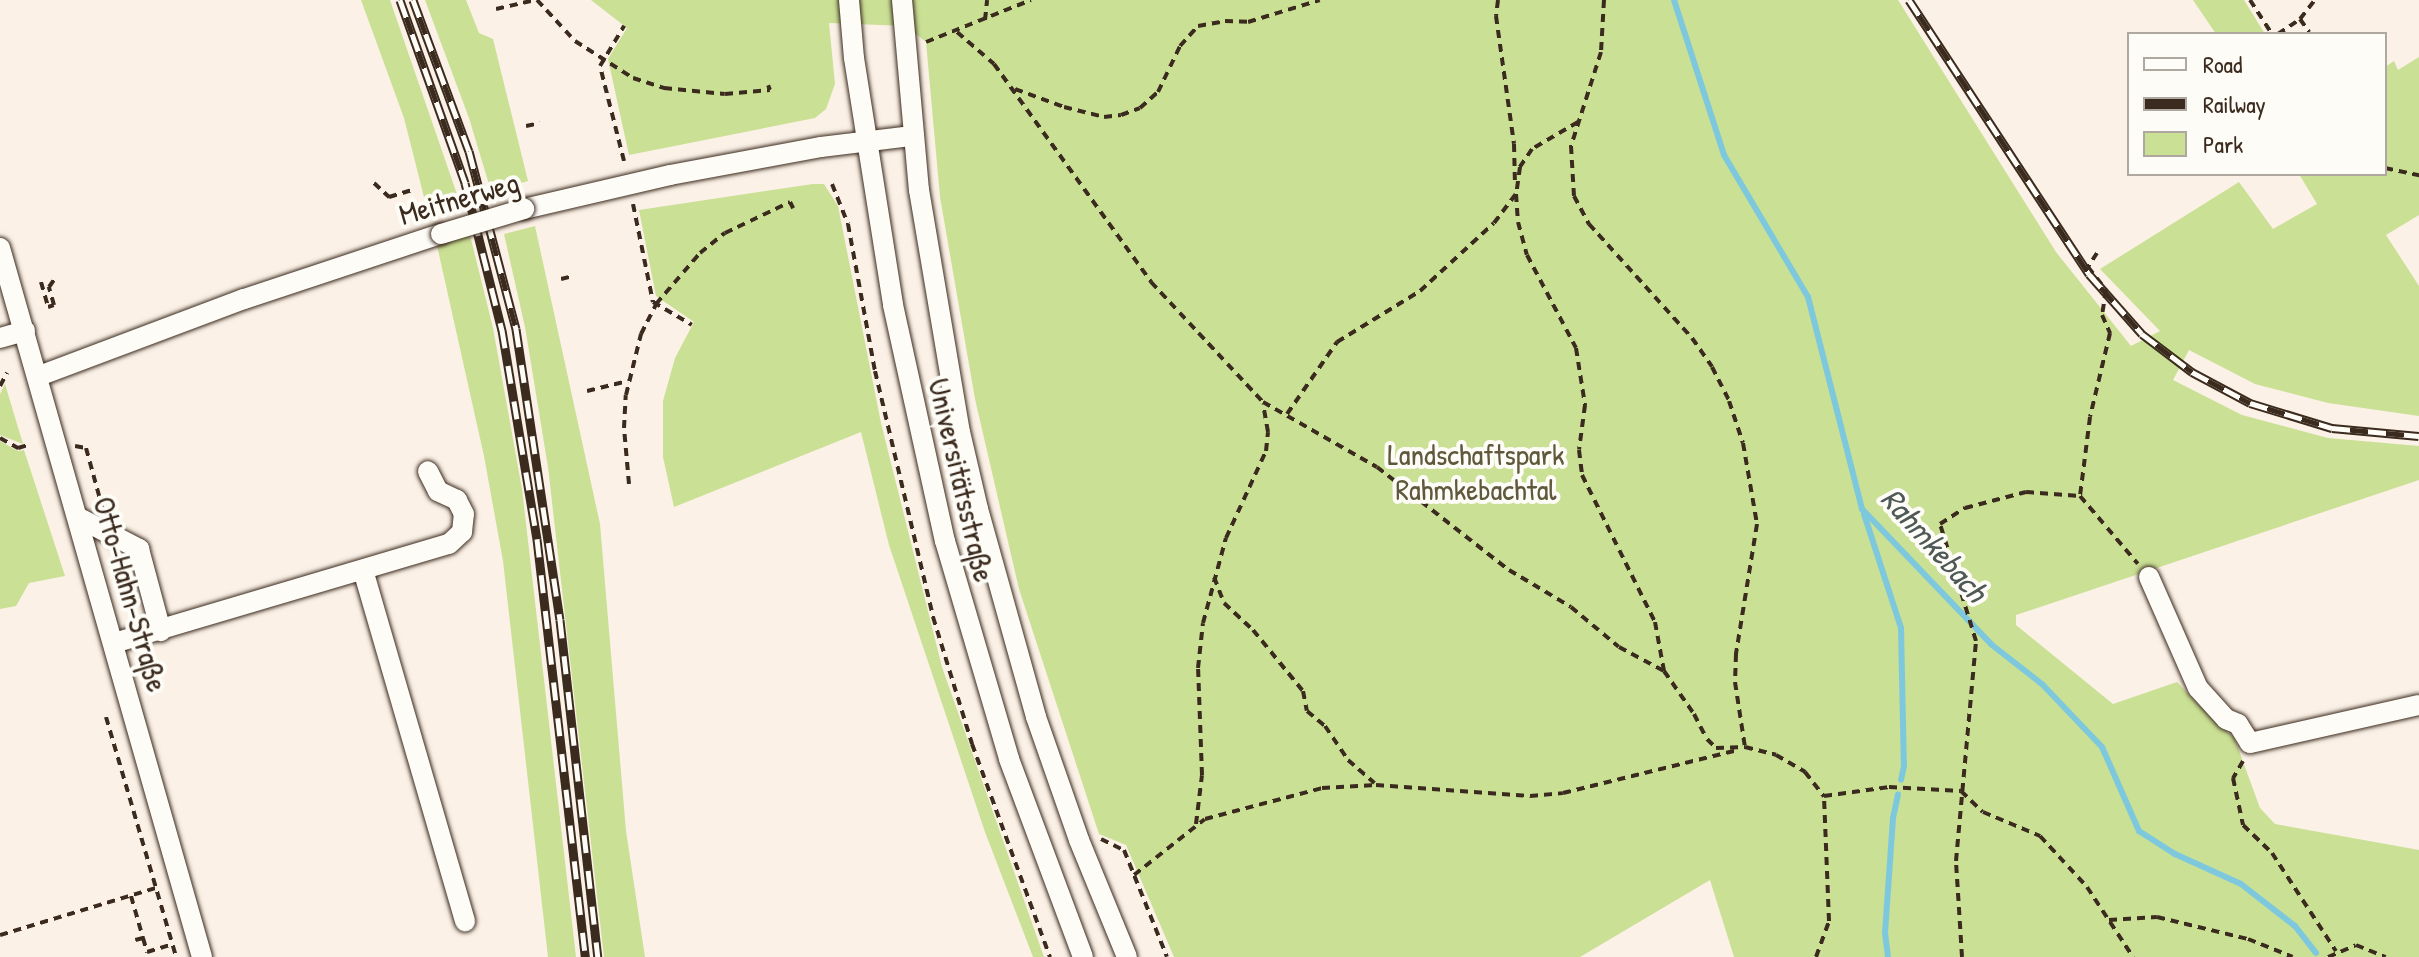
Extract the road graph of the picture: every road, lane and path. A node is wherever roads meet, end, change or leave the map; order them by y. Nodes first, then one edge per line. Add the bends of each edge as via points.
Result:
1 (535, 0) edge
2 (849, 0) edge
3 (902, 0) edge
4 (987, 0) edge
5 (1031, 0) edge
6 (1320, 0) edge
7 (1498, 0) edge
8 (1604, 0) edge
9 (2250, 0) edge
10 (2315, 0) edge
11 (496, 9) dead end
12 (2300, 19) junction
13 (985, 20) junction
14 (624, 26) dead end
15 (957, 32) junction
16 (2274, 32) edge
17 (2278, 32) edge
18 (2309, 32) edge
19 (912, 44) dead end
20 (603, 62) junction
21 (636, 71) dead end
22 (633, 78) junction
23 (768, 85) dead end
24 (1013, 88) junction
25 (610, 105) junction
26 (600, 107) dead end
27 (1578, 122) junction
28 (540, 123) dead end
29 (526, 126) dead end
30 (912, 136) junction
31 (868, 140) junction
32 (624, 161) dead end
33 (2387, 168) edge
34 (2419, 175) edge
35 (374, 183) dead end
36 (832, 184) dead end
37 (412, 190) dead end
38 (1516, 194) junction
39 (633, 204) dead end
40 (793, 208) dead end
41 (0, 248) edge
42 (2097, 253) dead end
43 (644, 260) junction
44 (634, 262) dead end
45 (573, 276) dead end
46 (56, 277) dead end
47 (561, 279) dead end
48 (40, 283) dead end
49 (656, 304) junction
50 (692, 325) dead end
51 (25, 331) junction
52 (0, 338) edge
53 (7, 373) dead end
54 (39, 376) junction
55 (628, 381) junction
56 (0, 386) edge
57 (587, 391) dead end
58 (1263, 402) junction
59 (1287, 414) junction
60 (0, 438) edge
61 (28, 445) dead end
62 (428, 471) dead end
63 (629, 484) dead end
64 (2080, 496) junction
65 (79, 518) junction
66 (363, 570) junction
67 (1214, 577) junction
68 (2149, 577) joint
69 (161, 631) junction
70 (114, 643) junction
71 (1664, 671) junction
72 (2419, 705) edge
73 (106, 717) dead end
74 (2250, 743) junction
75 (1745, 747) junction
76 (1376, 785) junction
77 (1961, 791) junction
78 (1824, 796) junction
79 (1196, 824) junction
80 (1079, 840) junction
81 (1134, 875) junction
82 (181, 881) junction
83 (156, 888) junction
84 (131, 896) junction
85 (2109, 920) junction
86 (465, 922) dead end
87 (0, 935) edge
88 (143, 938) junction
89 (135, 940) dead end
90 (169, 946) dead end
91 (2336, 951) junction
92 (176, 957) edge
93 (202, 957) edge
94 (1050, 957) edge
95 (1083, 957) edge
96 (1127, 957) edge
97 (1167, 957) edge
98 (1816, 957) edge
99 (1962, 957) edge
100 (2133, 957) edge
101 (2293, 957) edge
102 (2328, 957) edge
103 (2386, 957) edge

1 - 11 path
1 - 20 path
2 - 31 street, Universitätsstraße
3 - 30 street, Universitätsstraße
4 - 13 path
5 - 13 path
6 - 24 path via 1248,22 1198,26 1180,46 1158,92 1140,108 1121,115 1104,117 1064,107
7 - 38 path
8 - 27 path via 1601,52
9 - 16 path
10 - 12 path
12 - 17 path
12 - 18 path
13 - 15 path
14 - 20 path
15 - 19 path
15 - 24 path
20 - 22 path
20 - 25 path
21 - 22 path
22 - 23 path via 696,90 770,90
24 - 58 path via 1151,282
25 - 26 path
25 - 32 path
27 - 38 path via 1532,149 1520,167
27 - 75 path via 1571,146 1574,196 1589,224 1712,367 1743,443 1757,524 1736,654
28 - 29 path
30 - 31 street, Meitnerweg
30 - 80 street, Universitätsstraße via 943,342 978,509 1020,664
31 - 54 street, Meitnerweg, bridge via 670,175 524,209 244,299
31 - 95 street, Universitätsstraße via 899,341 945,541 1009,759
33 - 34 path
35 - 37 path via 389,197
36 - 94 path via 848,224 875,371 933,617 972,744
38 - 59 path via 1494,223 1420,291 1337,342
38 - 71 path via 1527,255 1576,348 1585,405 1579,450 1582,475 1655,622
39 - 43 path
40 - 49 path via 790,202 727,235
41 - 51 street, Otto-Hahn-Straße
42 - 64 path via 2088,267 2106,290 2102,315 2110,333 2090,417
43 - 44 path
43 - 49 path
45 - 47 path
46 - 48 path via 49,287 54,305 48,307
49 - 50 path
49 - 55 path
51 - 52 street
51 - 54 street, Otto-Hahn-Straße
53 - 56 path
54 - 65 street, Otto-Hahn-Straße
55 - 57 path
55 - 63 path
58 - 59 path
58 - 67 path via 1266,451
59 - 71 path via 1377,467 1509,570 1571,607 1619,647
60 - 61 path via 18,448
62 - 66 street via 438,491 461,506 462,532 449,544
64 - 68 path
64 - 77 path via 2026,492 1965,508 1940,524 1976,641 1967,774
65 - 69 street via 139,549
65 - 70 street, Otto-Hahn-Straße
66 - 69 street
66 - 86 street
67 - 76 path via 1224,603 1303,691 1307,711
67 - 79 path via 1198,668 1202,775
68 - 74 street via 2198,688 2226,719 2238,724
69 - 70 street
70 - 82 street, Otto-Hahn-Straße
71 - 75 path via 1716,748
72 - 74 street
73 - 83 path
74 - 91 path via 2233,778 2243,825 2272,853
75 - 76 path via 1563,793 1530,796
75 - 78 path via 1776,755 1805,772
76 - 79 path via 1322,788
77 - 78 path via 1889,787
77 - 85 path via 1983,812 2040,836
77 - 99 path via 1956,861
78 - 98 path via 1829,921
79 - 81 path
80 - 81 path via 1102,839 1120,846
80 - 96 street, Universitätsstraße
81 - 97 path
82 - 83 path
82 - 93 street, Otto-Hahn-Straße
83 - 84 path
83 - 92 path
84 - 87 path
84 - 88 path
85 - 100 path
85 - 101 path via 2157,917 2248,939
88 - 89 path
88 - 90 path via 147,952
91 - 102 path
91 - 103 path via 2356,945

